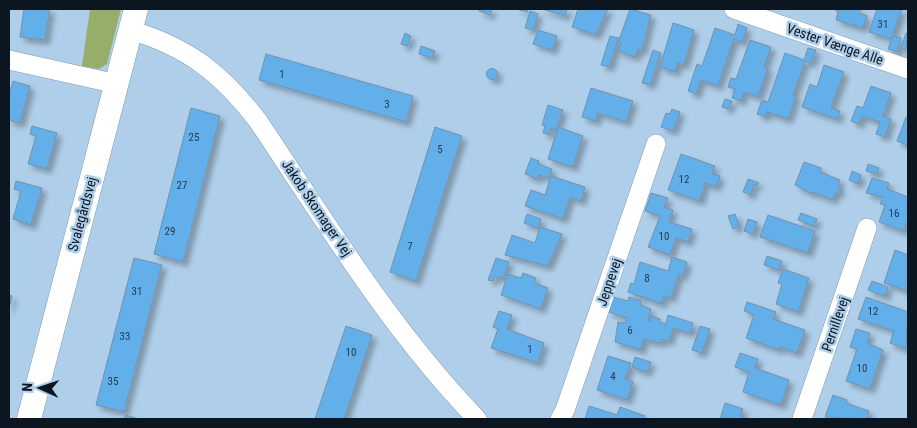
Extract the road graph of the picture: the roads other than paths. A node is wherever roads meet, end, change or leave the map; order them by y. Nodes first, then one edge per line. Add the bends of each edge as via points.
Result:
1 (734, 9) edge
2 (133, 19) edge
3 (9, 60) edge
4 (908, 69) edge
5 (116, 84) junction
6 (656, 144) dead end
7 (867, 228) dead end
8 (29, 419) edge
9 (477, 419) edge
10 (560, 419) edge
11 (802, 419) edge

1 - 4 street, Vester Vænge Alle
2 - 5 street, Svalegårdsvej
2 - 9 street, Jakob Skomager Vej via 155,38 186,52 206,66 238,95 380,305 439,380
3 - 5 street
5 - 8 street, Svalegårdsvej
6 - 10 street, Jeppevej
7 - 11 street, Pernillevej

